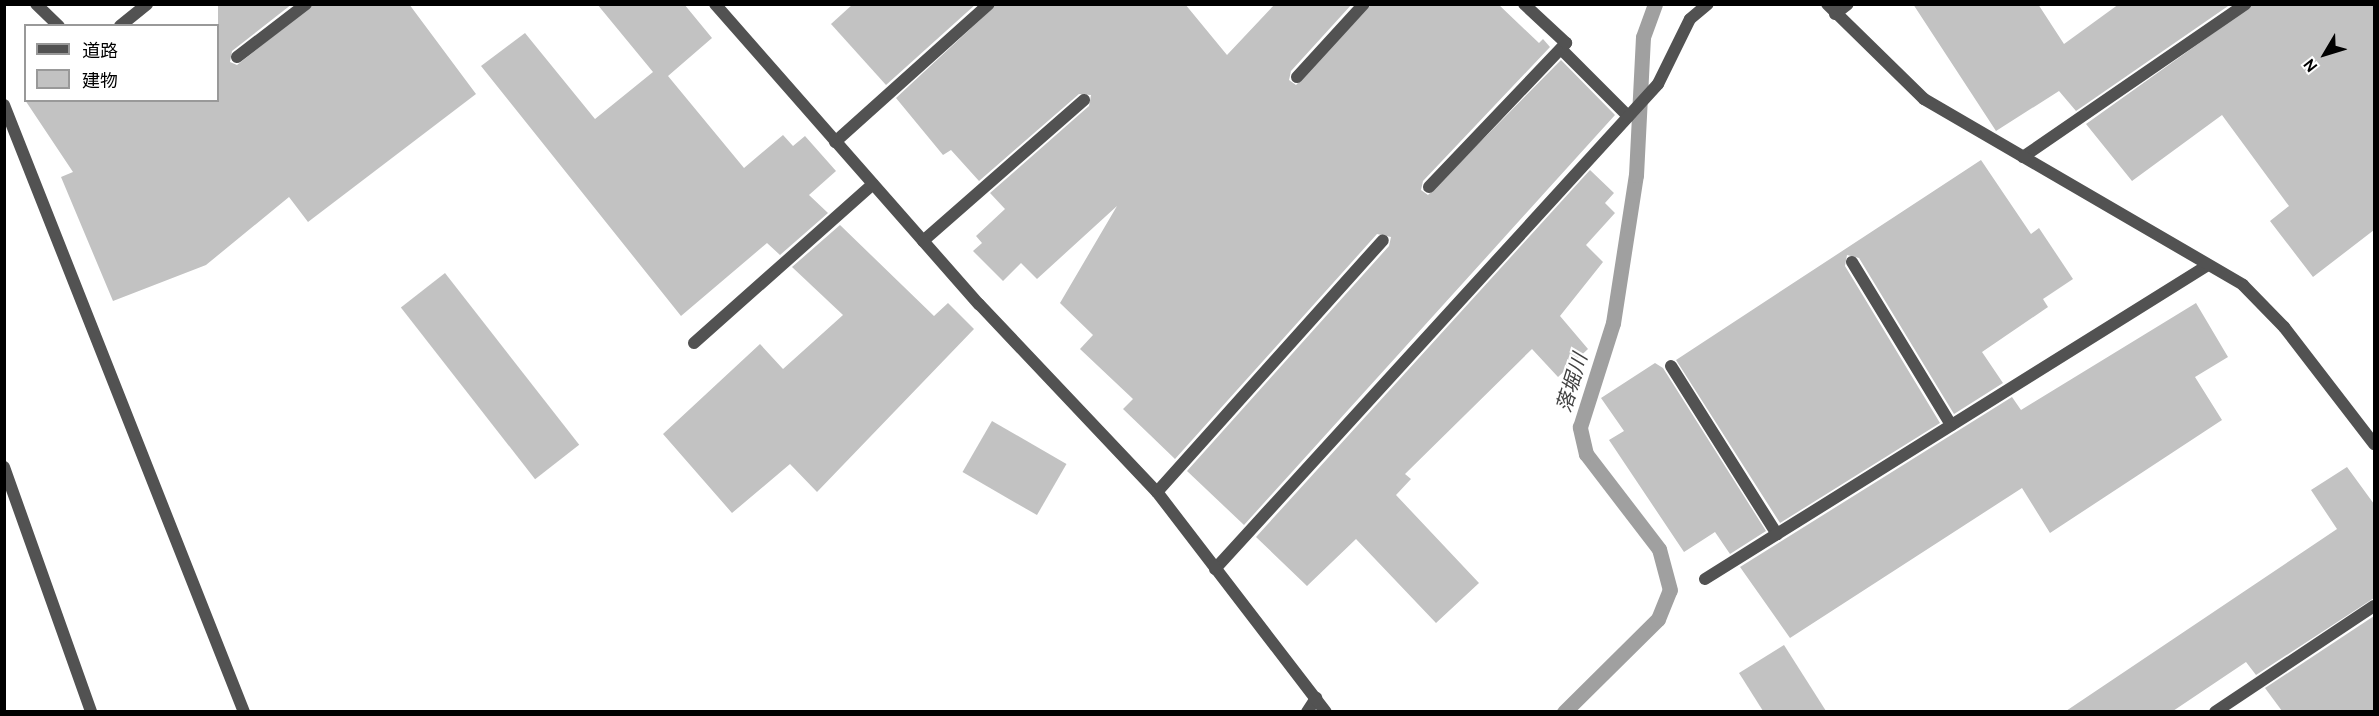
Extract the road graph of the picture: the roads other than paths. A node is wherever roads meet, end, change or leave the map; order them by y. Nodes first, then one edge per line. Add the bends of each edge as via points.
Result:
1 (36, 4) edge
2 (147, 4) edge
3 (306, 4) edge
4 (715, 4) edge
5 (989, 4) edge
6 (1364, 4) edge
7 (1524, 4) edge
8 (1708, 4) edge
9 (1848, 4) edge
10 (2246, 4) edge
11 (1831, 9) edge
12 (56, 24) edge
13 (122, 24) edge
14 (1561, 49) junction
15 (237, 57) dead end
16 (1297, 77) dead end
17 (1084, 100) dead end
18 (4, 105) edge
19 (1630, 114) junction
20 (835, 142) junction
21 (2023, 157) junction
22 (873, 184) junction
23 (1429, 187) dead end
24 (1383, 240) dead end
25 (923, 241) junction
26 (1852, 262) dead end
27 (2208, 265) junction
28 (694, 343) dead end
29 (1671, 366) dead end
30 (1951, 425) junction
31 (2374, 444) edge
32 (4, 466) edge
33 (1157, 492) junction
34 (1777, 534) junction
35 (1215, 569) junction
36 (1705, 579) dead end
37 (2374, 606) edge
38 (1316, 698) junction
39 (91, 711) edge
40 (244, 711) edge
41 (1307, 711) edge
42 (1326, 711) edge
43 (2215, 711) edge

1 - 12 street
2 - 13 street
3 - 15 street
4 - 20 street
5 - 20 street
6 - 16 street
7 - 14 street via 1566,43
8 - 19 street via 1690,19 1658,84
9 - 11 street
10 - 21 street
11 - 21 street via 1924,99
14 - 19 street
14 - 23 street
17 - 25 street
18 - 40 street
19 - 35 street
20 - 22 street
21 - 27 street
22 - 25 street
22 - 28 street
24 - 33 street
25 - 33 street
26 - 30 street
27 - 30 street
27 - 31 street via 2243,285 2284,327
29 - 34 street
30 - 34 street
32 - 39 street
33 - 35 street
34 - 36 street
35 - 38 street
37 - 43 street
38 - 41 street
38 - 42 street

